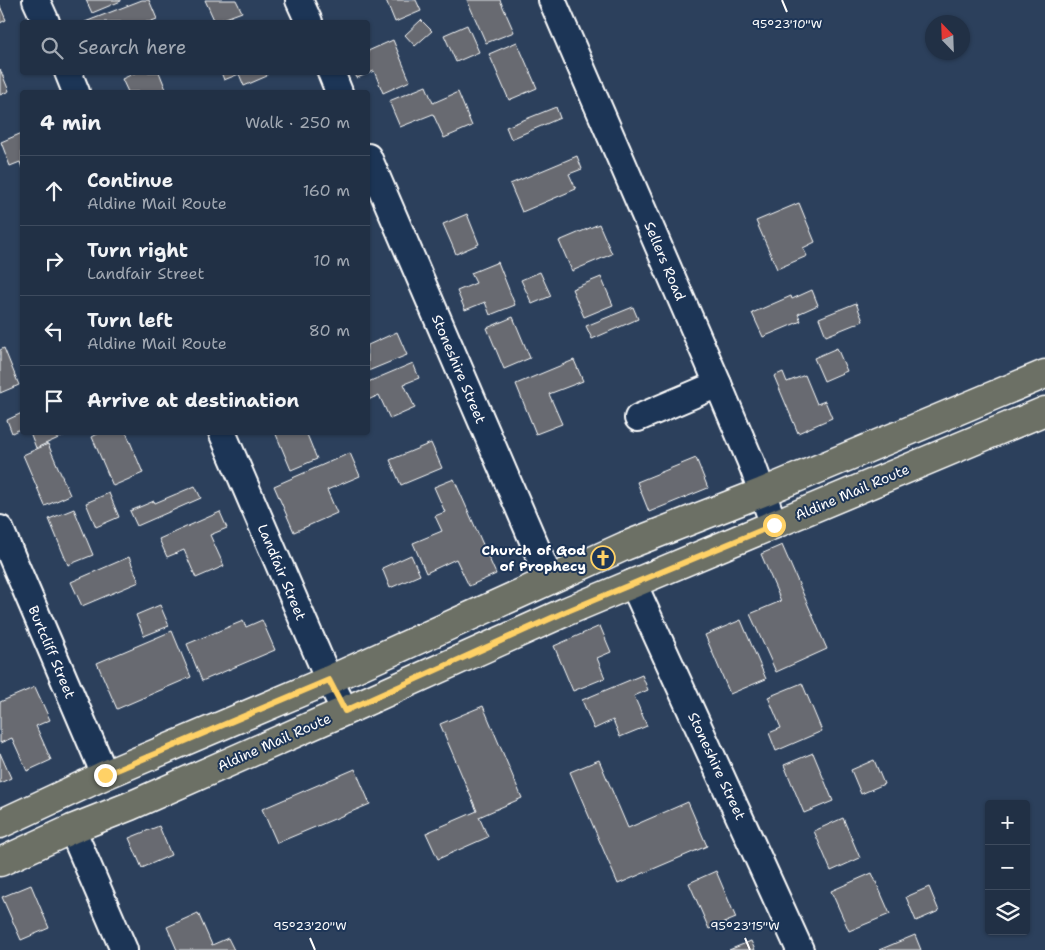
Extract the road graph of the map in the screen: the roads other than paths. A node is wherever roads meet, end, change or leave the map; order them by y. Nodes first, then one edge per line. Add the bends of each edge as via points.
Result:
1 (36, 0) edge
2 (299, 0) edge
3 (552, 0) edge
4 (45, 20) edge
5 (308, 20) edge
6 (69, 75) edge
7 (332, 75) edge
8 (75, 90) edge
9 (338, 90) edge
10 (370, 162) edge
11 (1045, 374) edge
12 (718, 384) junction
13 (1045, 411) edge
14 (638, 418) dead end
15 (223, 435) edge
16 (762, 492) junction
17 (774, 525) junction
18 (0, 528) edge
19 (550, 580) junction
20 (633, 583) junction
21 (329, 680) junction
22 (345, 711) junction
23 (105, 775) junction
24 (0, 824) edge
25 (72, 829) junction
26 (0, 862) edge
27 (124, 950) edge
28 (800, 950) edge

1 - 4 street
2 - 5 street
3 - 12 street, Sellers Road
6 - 8 street
7 - 9 street
10 - 19 street, Stoneshire Street
11 - 16 main road
12 - 14 street
12 - 16 street, Sellers Road
13 - 17 main road, Aldine Mail Route
15 - 21 street, Landfair Street
16 - 17 street, Sellers Road
16 - 19 main road via 625,546
17 - 20 main road, Aldine Mail Route
18 - 23 street, Burtcliff Street
19 - 21 main road
20 - 22 main road, Aldine Mail Route
20 - 28 street, Stoneshire Street
21 - 22 street, Landfair Street
21 - 23 main road
22 - 25 main road, Aldine Mail Route
23 - 24 main road
25 - 26 main road, Aldine Mail Route
25 - 27 street

